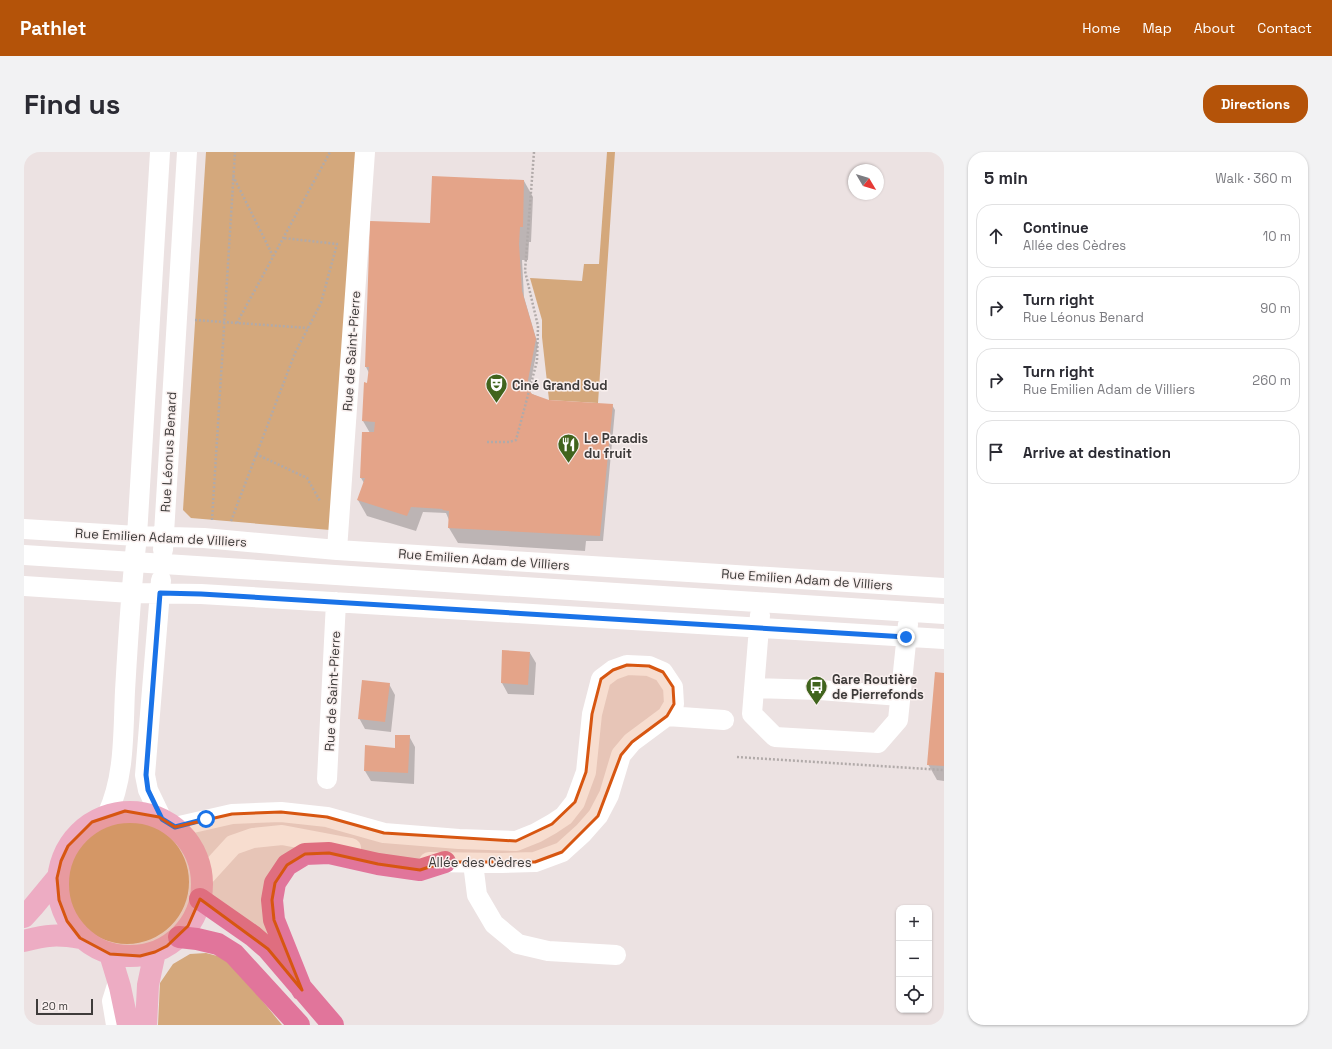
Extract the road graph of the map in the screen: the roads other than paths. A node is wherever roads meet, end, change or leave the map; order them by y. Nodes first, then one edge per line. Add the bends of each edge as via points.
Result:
1 (160, 152) edge
2 (187, 152) edge
3 (365, 152) edge
4 (24, 529) edge
5 (137, 536) junction
6 (163, 536) junction
7 (337, 550) junction
8 (24, 555) edge
9 (134, 562) junction
10 (162, 564) junction
11 (24, 586) edge
12 (944, 588) edge
13 (131, 593) junction
14 (160, 593) junction
15 (336, 602) junction
16 (761, 602) junction
17 (909, 612) junction
18 (944, 614) edge
19 (759, 628) junction
20 (906, 637) junction
21 (944, 639) edge
22 (754, 688) junction
23 (901, 696) junction
24 (667, 716) junction
25 (724, 720) dead end
26 (327, 779) dead end
27 (108, 815) junction
28 (168, 823) junction
29 (444, 862) junction
30 (472, 863) junction
31 (57, 878) junction
32 (201, 889) junction
33 (24, 917) edge
34 (178, 937) junction
35 (80, 938) junction
36 (24, 941) edge
37 (155, 952) junction
38 (110, 954) junction
39 (616, 955) dead end
40 (118, 982) junction
41 (302, 990) junction
42 (116, 1025) edge
43 (128, 1025) edge
44 (146, 1025) edge
45 (299, 1025) edge
46 (332, 1025) edge

1 - 5 street, Rue Léonus Benard
2 - 6 street, Rue Léonus Benard
3 - 7 street, Rue de Saint-Pierre
4 - 5 street, Rue Emilien Adam de Villiers
5 - 6 street, Rue Emilien Adam de Villiers
5 - 9 street, Rue Léonus Benard
6 - 7 street, Rue Emilien Adam de Villiers
6 - 10 street, Rue Léonus Benard
7 - 12 street, Rue Emilien Adam de Villiers
8 - 9 street
9 - 10 street
9 - 13 street, Rue Léonus Benard
10 - 14 street, Rue Léonus Benard
10 - 16 street
11 - 13 street
13 - 14 street
13 - 27 street, Rue Léonus Benard via 120,773
14 - 15 street
14 - 28 street, Rue Léonus Benard via 146,775 148,790
15 - 19 street
15 - 26 street, Rue de Saint-Pierre
16 - 17 street
16 - 19 street
17 - 18 street
17 - 20 street
19 - 20 street
19 - 22 street
20 - 21 street
20 - 23 street
22 - 23 street
22 - 23 street via 752,714 775,737 878,743 898,720
24 - 25 street
24 - 28 street, Allée des Cèdres via 674,704 673,687 662,672 649,666 626,665 601,679 592,714 586,772 575,802 564,816 552,824 516,840 384,833 327,817 282,812 232,814
24 - 30 street, Allée des Cèdres via 632,742 621,755 598,816 584,833 562,852 535,862
27 - 28 main road via 125,811 142,812
27 - 31 main road via 78,832 60,861
28 - 32 main road via 185,836 198,860
29 - 30 street, Allée des Cèdres
29 - 32 street, Allée des Cèdres via 411,862 332,843 282,835 253,838 233,845
29 - 41 highway via 420,870 329,853 305,854 287,865 275,882 272,900 274,920
30 - 39 street via 477,894 494,924 518,944 548,951
31 - 33 main road
31 - 35 main road via 58,900 66,921
32 - 34 main road via 196,913
32 - 41 highway via 268,949
34 - 37 main road
34 - 45 highway via 218,944 234,954
35 - 36 main road via 42,936
35 - 38 main road via 94,948
37 - 38 main road via 140,956
37 - 44 main road via 148,985
38 - 40 main road
40 - 42 street via 112,1001
40 - 43 main road
41 - 46 highway

